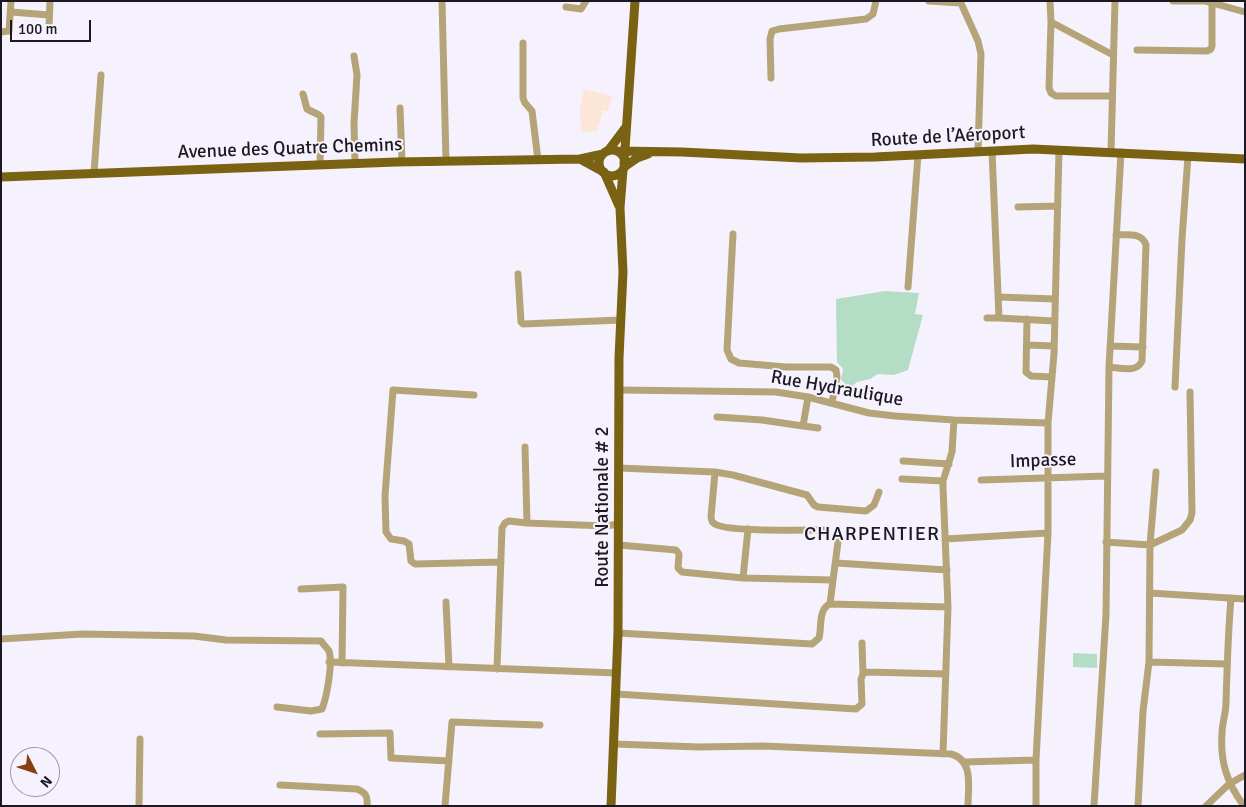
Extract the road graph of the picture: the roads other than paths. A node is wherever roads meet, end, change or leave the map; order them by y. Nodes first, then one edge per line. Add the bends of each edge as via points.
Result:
1 (11, 1) edge
2 (50, 1) edge
3 (442, 1) edge
4 (586, 1) edge
5 (636, 1) edge
6 (876, 1) edge
7 (929, 1) edge
8 (1050, 1) edge
9 (1115, 1) edge
10 (1173, 1) edge
11 (960, 2) edge
12 (1207, 2) edge
13 (566, 7) dead end
14 (11, 12) junction
15 (1245, 12) edge
16 (49, 14) junction
17 (1051, 22) junction
18 (49, 27) dead end
19 (1, 32) edge
20 (523, 43) dead end
21 (1137, 50) dead end
22 (1113, 55) junction
23 (354, 56) dead end
24 (101, 75) dead end
25 (772, 78) dead end
26 (303, 94) dead end
27 (1112, 96) junction
28 (400, 108) dead end
29 (628, 125) junction
30 (1059, 150) junction
31 (992, 151) junction
32 (613, 152) junction
33 (653, 152) junction
34 (978, 152) junction
35 (1111, 152) junction
36 (1121, 152) junction
37 (918, 155) junction
38 (1188, 156) junction
39 (580, 159) junction
40 (1245, 159) edge
41 (538, 160) junction
42 (446, 161) junction
43 (402, 162) junction
44 (355, 163) junction
45 (320, 164) junction
46 (624, 167) junction
47 (603, 172) junction
48 (94, 173) junction
49 (1, 177) edge
50 (1018, 206) dead end
51 (1058, 206) junction
52 (620, 208) junction
53 (732, 234) dead end
54 (1116, 235) junction
55 (518, 274) dead end
56 (908, 287) dead end
57 (998, 297) junction
58 (1055, 300) junction
59 (987, 318) dead end
60 (999, 318) junction
61 (1027, 319) junction
62 (621, 320) junction
63 (1054, 321) junction
64 (1027, 345) junction
65 (1054, 346) junction
66 (1110, 346) junction
67 (1142, 347) junction
68 (1109, 367) junction
69 (1052, 377) junction
70 (1175, 387) dead end
71 (620, 390) junction
72 (1190, 392) dead end
73 (474, 395) dead end
74 (808, 397) junction
75 (832, 402) junction
76 (716, 418) dead end
77 (954, 420) junction
78 (1048, 423) junction
79 (802, 426) junction
80 (818, 428) dead end
81 (525, 447) dead end
82 (903, 461) dead end
83 (949, 464) junction
84 (619, 468) junction
85 (714, 472) junction
86 (1156, 472) dead end
87 (1107, 476) junction
88 (1048, 477) junction
89 (902, 479) dead end
90 (943, 480) junction
91 (981, 480) dead end
92 (879, 492) dead end
93 (527, 523) junction
94 (619, 524) junction
95 (748, 529) junction
96 (824, 530) dead end
97 (1048, 533) junction
98 (945, 539) junction
99 (838, 542) dead end
100 (1106, 542) junction
101 (619, 545) junction
102 (1150, 545) junction
103 (501, 562) junction
104 (836, 563) junction
105 (947, 570) junction
106 (743, 578) junction
107 (833, 580) junction
108 (301, 589) dead end
109 (1150, 593) junction
110 (1231, 598) junction
111 (1245, 599) edge
112 (446, 602) dead end
113 (830, 604) junction
114 (948, 607) junction
115 (618, 633) junction
116 (1, 639) edge
117 (862, 643) dead end
118 (329, 662) junction
119 (1149, 662) junction
120 (342, 663) junction
121 (1227, 664) junction
122 (449, 667) junction
123 (496, 669) junction
124 (617, 674) junction
125 (863, 674) junction
126 (946, 674) junction
127 (616, 694) junction
128 (277, 706) dead end
129 (540, 725) dead end
130 (320, 734) dead end
131 (140, 739) dead end
132 (614, 744) junction
133 (943, 754) junction
134 (1036, 760) junction
135 (448, 761) junction
136 (965, 762) junction
137 (1245, 775) edge
138 (1229, 784) junction
139 (280, 785) dead end
140 (139, 806) edge
141 (367, 806) edge
142 (445, 806) edge
143 (611, 806) edge
144 (968, 806) edge
145 (1036, 806) edge
146 (1094, 806) edge
147 (1138, 806) edge
148 (1206, 806) edge
149 (1244, 806) edge

1 - 14 street
2 - 16 street
3 - 42 street
4 - 13 street via 581,9
5 - 29 main road
6 - 25 street via 873,14 866,19 772,32
7 - 11 street
8 - 17 street
9 - 22 street
10 - 12 street
11 - 34 street via 981,54
12 - 15 street
12 - 21 street via 1211,49
14 - 16 street
14 - 19 street via 10,30
16 - 18 street
17 - 22 street
17 - 27 street via 1048,88 1051,93 1056,96
20 - 41 street via 523,98 532,111
22 - 27 street
23 - 44 street via 357,75
24 - 48 street
26 - 45 street via 307,108 320,117
27 - 35 street
28 - 43 street
29 - 32 main road
29 - 32 main road
30 - 31 main road, Route de l’Aéroport
30 - 35 main road, Route de l’Aéroport
30 - 51 street
31 - 34 main road, Route de l’Aéroport
31 - 57 street
32 - 33 main road, Route de l’Aéroport
32 - 39 main road, Avenue des Quatre Chemins
32 - 46 main road via 622,157
32 - 47 main road via 599,163
33 - 37 main road, Route de l’Aéroport via 801,158
33 - 46 main road, Route de l’Aéroport
34 - 37 main road, Route de l’Aéroport
35 - 36 main road, Route de l’Aéroport
36 - 38 main road, Route de l’Aéroport
36 - 54 street
37 - 56 street
38 - 40 main road, Route de l’Aéroport
38 - 70 street
39 - 41 main road, Avenue des Quatre Chemins
39 - 47 main road, Avenue des Quatre Chemins
41 - 42 main road, Avenue des Quatre Chemins
42 - 43 main road, Avenue des Quatre Chemins
43 - 44 main road, Avenue des Quatre Chemins
44 - 45 main road, Avenue des Quatre Chemins
45 - 48 main road, Avenue des Quatre Chemins
46 - 47 main road via 615,175
46 - 52 main road, Route Nationale # 2
47 - 52 main road, Route Nationale # 2
48 - 49 main road, Avenue des Quatre Chemins
50 - 51 street
51 - 58 street
52 - 62 main road, Route Nationale # 2
53 - 75 street via 728,355 735,362 764,366 831,367 836,370 837,377
54 - 66 street
54 - 67 street via 1139,236 1146,245
55 - 62 street via 523,324
57 - 58 street
57 - 60 street
58 - 63 street
59 - 60 street
60 - 61 street
61 - 63 street
61 - 64 street
62 - 71 main road, Route Nationale # 2
63 - 65 street
64 - 65 street
64 - 69 street via 1026,372 1031,376
65 - 69 street
66 - 67 street
66 - 68 street
67 - 68 street via 1142,361 1137,368
68 - 87 street
69 - 78 street
71 - 74 street, Rue Hydraulique via 766,392
71 - 84 main road, Route Nationale # 2
72 - 102 street via 1192,513 1182,530
73 - 103 street via 393,390 385,496 386,532 394,541 406,542 410,547 411,561 415,564
74 - 75 street, Rue Hydraulique
74 - 79 street
75 - 77 street, Rue Hydraulique via 869,413
76 - 79 street
77 - 78 street, Rue Hydraulique
77 - 83 street
78 - 88 street
79 - 80 street
81 - 93 street
82 - 83 street
83 - 90 street
84 - 85 street
84 - 94 main road, Route Nationale # 2
85 - 92 street via 807,494 818,507 866,511 874,505
85 - 95 street via 711,520 718,526
86 - 102 street
87 - 88 street, Impasse
87 - 100 street
88 - 91 street, Impasse
88 - 97 street
89 - 90 street
90 - 98 street
93 - 94 street
93 - 103 street via 509,521 503,525
94 - 101 main road, Route Nationale # 2
95 - 96 street
95 - 106 street
97 - 98 street
97 - 134 street
98 - 105 street
99 - 104 street
100 - 102 street
100 - 146 street via 1106,615
101 - 106 street via 674,549 678,552 678,568 682,572
101 - 115 main road, Route Nationale # 2
102 - 109 street
103 - 123 street
104 - 105 street
104 - 107 street
105 - 114 street
106 - 107 street
107 - 113 street
108 - 120 street via 343,588
109 - 110 street
109 - 119 street
110 - 111 street
110 - 121 street
112 - 122 street
113 - 114 street
113 - 115 street via 822,613 820,638 812,644
114 - 126 street
115 - 124 main road, Route Nationale # 2
116 - 118 street via 82,634 321,641 329,652
117 - 125 street
118 - 120 street
118 - 128 street via 327,696 322,709 311,711
119 - 121 street
119 - 147 street
120 - 122 street
121 - 138 street via 1222,756
122 - 123 street
123 - 124 street
124 - 127 main road, Route Nationale # 2
125 - 126 street
125 - 127 street via 862,704 856,709
126 - 133 street
127 - 132 main road, Route Nationale # 2
129 - 135 street via 452,722
130 - 135 street via 390,733 391,758
131 - 140 street
132 - 133 street via 763,746
132 - 143 main road, Route Nationale # 2
133 - 136 street via 958,756
134 - 136 street
134 - 145 street
135 - 142 street
136 - 144 street
137 - 138 street
138 - 148 street
138 - 149 street
139 - 141 street via 357,789 368,798

